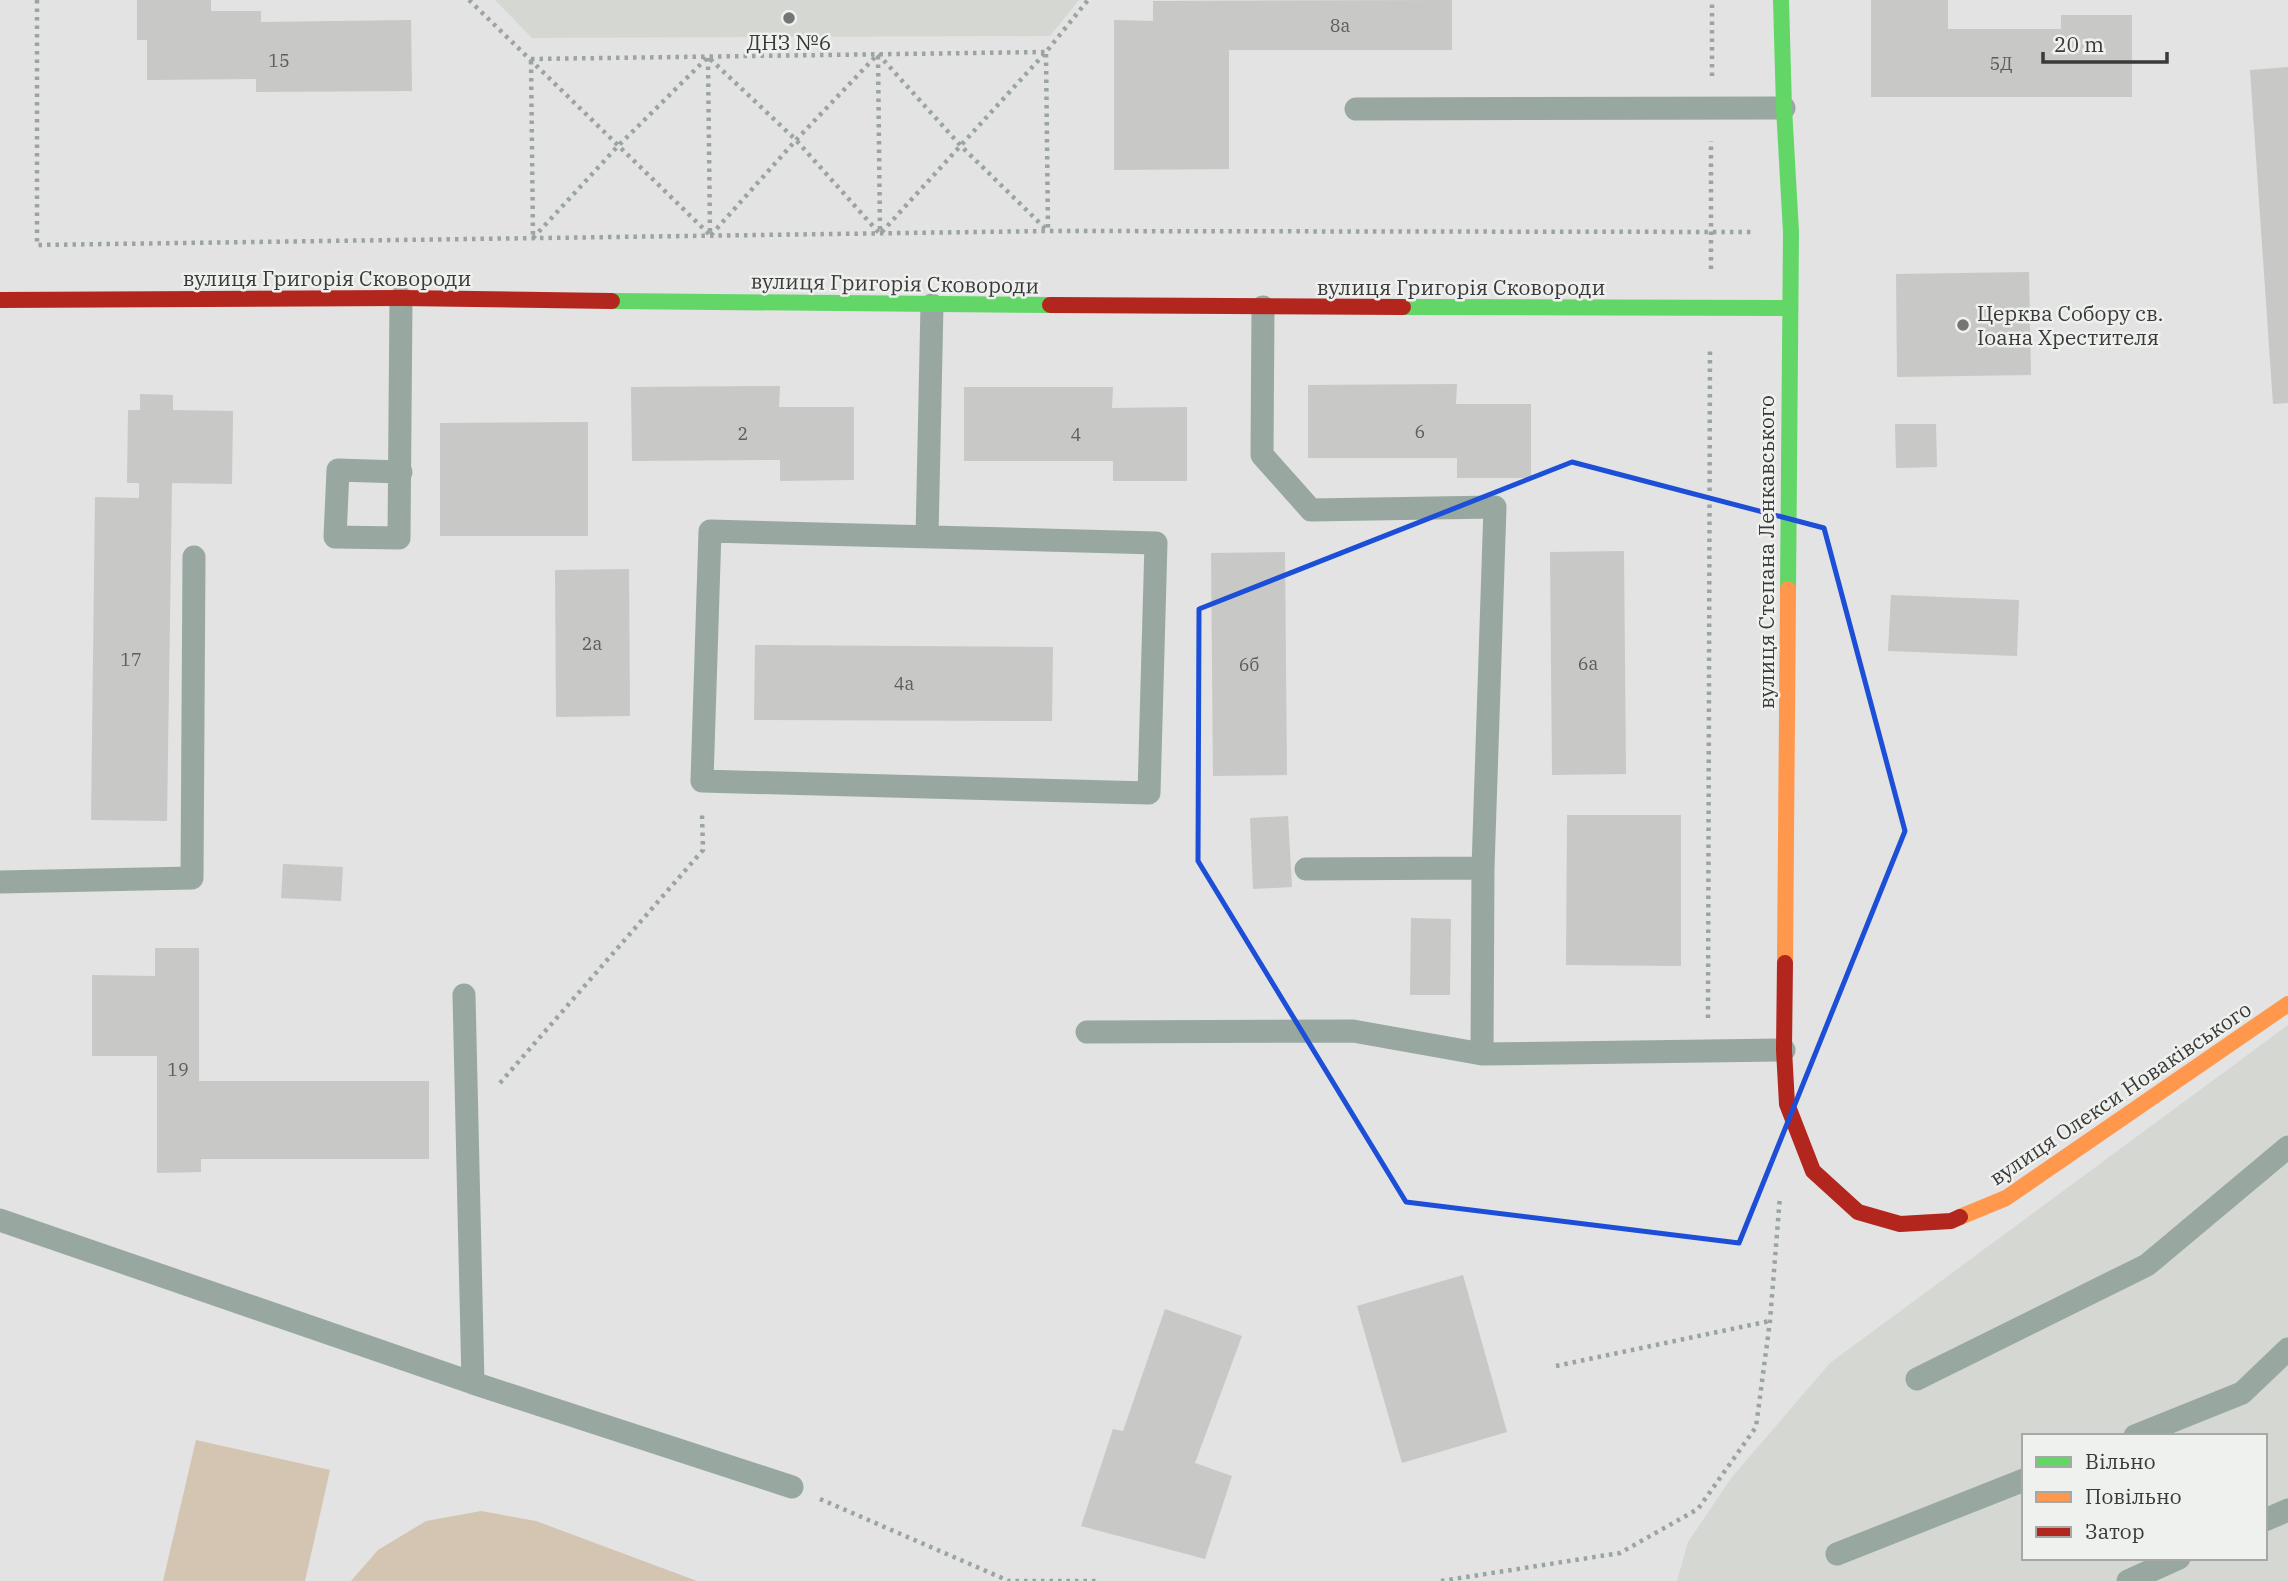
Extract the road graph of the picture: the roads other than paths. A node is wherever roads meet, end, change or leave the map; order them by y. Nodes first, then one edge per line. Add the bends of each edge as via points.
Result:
1 (1781, 0) edge
2 (1784, 108) junction
3 (1356, 109) dead end
4 (401, 298) junction
5 (0, 300) edge
6 (932, 305) junction
7 (1264, 307) junction
8 (1789, 308) junction
9 (401, 472) dead end
10 (927, 537) junction
11 (194, 557) dead end
12 (1483, 868) junction
13 (1306, 869) dead end
14 (0, 882) edge
15 (464, 995) dead end
16 (2288, 1004) edge
17 (1087, 1032) dead end
18 (1784, 1050) junction
19 (1482, 1054) junction
20 (1787, 1104) joint
21 (2288, 1147) edge
22 (0, 1220) edge
23 (2288, 1349) edge
24 (1917, 1379) dead end
25 (473, 1383) junction
26 (2140, 1434) edge
27 (2022, 1481) edge
28 (786, 1485) road end
29 (2288, 1510) edge
30 (2267, 1519) edge
31 (1838, 1554) dead end
32 (2175, 1560) edge
33 (2128, 1581) edge

1 - 2 street, вулиця Степана Ленкавського
2 - 3 lane
2 - 8 street, вулиця Степана Ленкавського via 1791,232
4 - 5 street, вулиця Григорія Сковороди
4 - 6 street, вулиця Григорія Сковороди
4 - 9 lane
6 - 7 street, вулиця Григорія Сковороди
6 - 10 lane
7 - 8 street, вулиця Григорія Сковороди
7 - 12 lane via 1262,455 1311,510 1495,507
8 - 18 street, вулиця Степана Ленкавського
10 - 10 lane via 710,531 702,781 1149,793 1156,543
11 - 14 lane via 192,878
12 - 13 lane
12 - 19 lane
15 - 25 lane
16 - 20 street, вулиця Олекси Новаківського via 2006,1198 1951,1221 1900,1224 1858,1212 1813,1171
17 - 19 lane via 1353,1031
18 - 19 lane
18 - 20 street, вулиця Степана Ленкавського
21 - 24 lane via 2147,1265
22 - 25 lane
23 - 26 lane via 2242,1393
25 - 28 lane
27 - 31 lane
29 - 30 lane
32 - 33 lane

